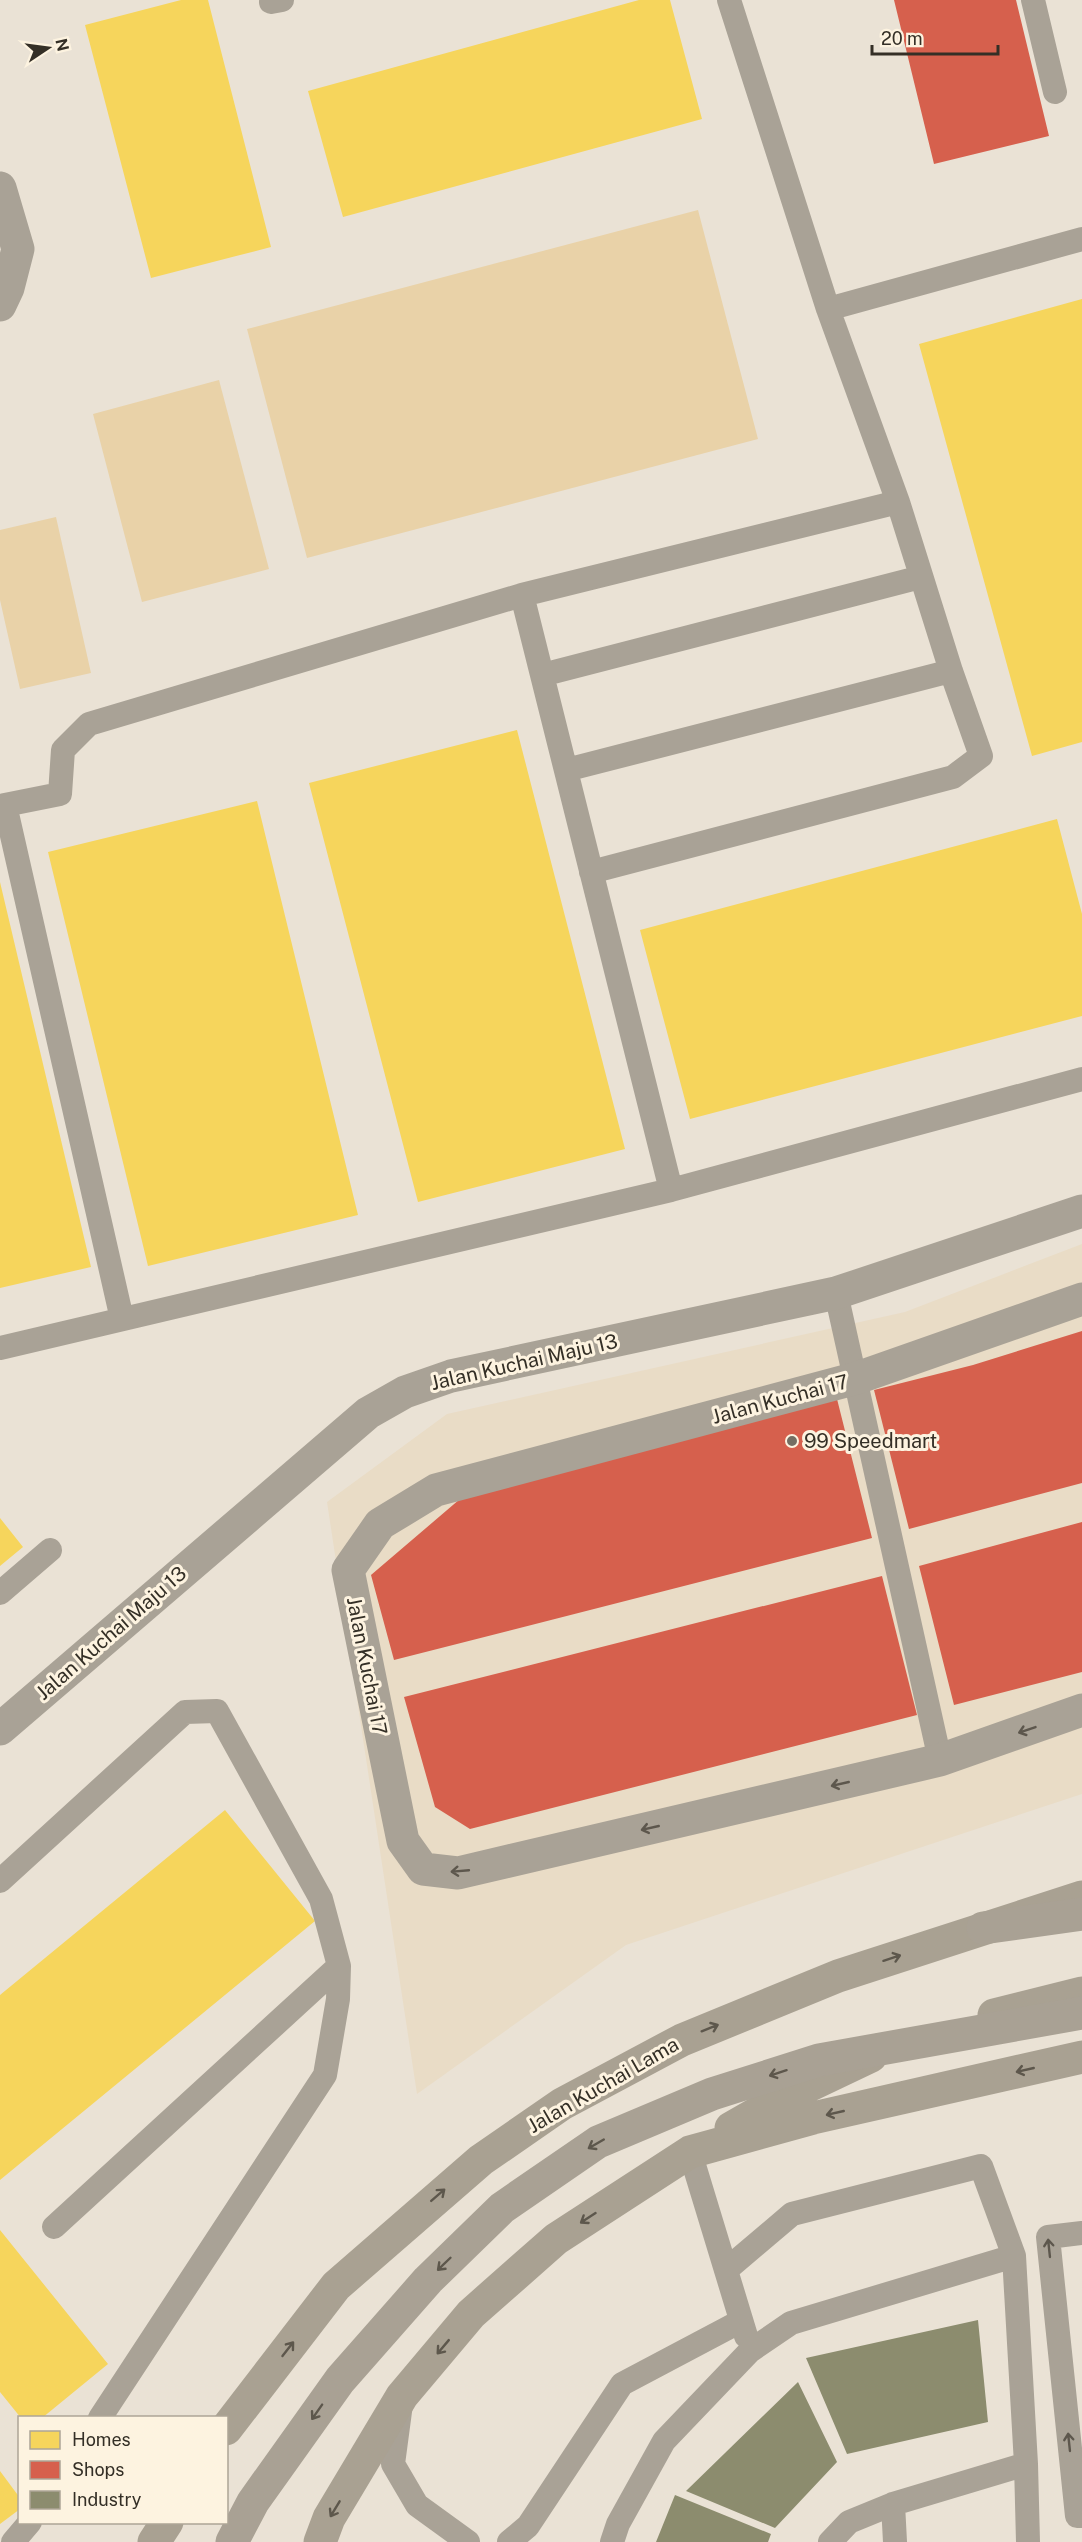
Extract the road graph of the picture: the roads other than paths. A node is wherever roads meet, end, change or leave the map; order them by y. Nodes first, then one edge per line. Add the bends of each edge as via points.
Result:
1 (729, 0) edge
2 (1033, 0) edge
3 (1055, 92) dead end
4 (0, 188) edge
5 (1082, 239) edge
6 (0, 305) edge
7 (828, 309) junction
8 (897, 501) junction
9 (921, 578) junction
10 (522, 595) junction
11 (951, 671) junction
12 (542, 675) junction
13 (566, 770) junction
14 (2, 805) edge
15 (591, 872) junction
16 (1082, 1079) edge
17 (671, 1190) junction
18 (1082, 1211) edge
19 (836, 1293) junction
20 (1082, 1299) edge
21 (122, 1319) junction
22 (0, 1348) edge
23 (857, 1378) junction
24 (50, 1550) dead end
25 (0, 1593) edge
26 (1082, 1710) edge
27 (0, 1729) edge
28 (940, 1760) junction
29 (0, 1881) edge
30 (1082, 1897) edge
31 (1082, 1914) edge
32 (983, 1928) junction
33 (339, 1966) junction
34 (1082, 1993) edge
35 (1082, 2013) edge
36 (1082, 2057) edge
37 (690, 2152) junction
38 (54, 2227) dead end
39 (1082, 2233) edge
40 (1014, 2256) junction
41 (726, 2270) junction
42 (741, 2321) junction
43 (750, 2351) junction
44 (402, 2396) junction
45 (101, 2416) edge
46 (228, 2426) edge
47 (1026, 2464) junction
48 (893, 2504) junction
49 (1082, 2516) edge
50 (29, 2524) edge
51 (165, 2524) edge
52 (13, 2542) edge
53 (154, 2542) edge
54 (232, 2542) edge
55 (320, 2542) edge
56 (468, 2542) edge
57 (509, 2542) edge
58 (612, 2542) edge
59 (830, 2542) edge
60 (896, 2542) edge
61 (1028, 2542) edge

1 - 7 lane
2 - 3 lane
4 - 6 street via 18,249
5 - 7 lane
7 - 8 lane
8 - 9 lane
8 - 10 lane
9 - 11 lane
9 - 12 lane
10 - 12 lane
10 - 14 lane via 89,724 63,750 60,794
11 - 13 lane
11 - 15 lane via 981,756 953,777
12 - 13 lane
13 - 15 lane
14 - 21 lane
15 - 17 lane
16 - 17 lane
17 - 21 lane
18 - 19 street, Jalan Kuchai Maju 13
19 - 23 lane
19 - 27 street, Jalan Kuchai Maju 13 via 451,1376 405,1392 368,1413
20 - 23 street, Jalan Kuchai 17
21 - 22 lane
23 - 28 lane
28 -> 23 street, Jalan Kuchai 17 via 458,1873 423,1869 403,1841 348,1570 380,1524 436,1490
24 - 25 lane
26 -> 28 street, Jalan Kuchai 17
29 - 33 lane via 185,1712 217,1711 321,1899
30 - 32 main road, Jalan Kuchai Lama
31 - 32 highway
46 -> 32 main road, Jalan Kuchai Lama via 336,2286 481,2160 562,2104 692,2036 838,1976
33 - 38 lane
33 - 45 lane via 338,1999 325,2075
34 - 37 main road via 939,2029 864,2059 787,2096
35 -> 54 highway, bridge via 819,2060 712,2094 598,2142 502,2208 428,2280 340,2380 253,2502
36 -> 37 main road via 813,2118
37 - 41 lane
37 -> 44 main road via 556,2239 471,2314
49 -> 39 lane via 1077,2516 1048,2237
40 - 41 lane via 981,2166 792,2214
40 - 43 lane via 791,2323
40 - 47 lane
41 - 42 lane
42 - 43 lane
42 - 57 lane via 622,2384 528,2526
43 - 58 lane via 664,2441
44 -> 55 main road via 329,2518
44 - 56 lane via 393,2464 417,2505
47 - 48 lane
47 - 61 lane
48 - 59 lane via 849,2522
48 - 60 lane
50 - 52 lane
51 - 53 main road

